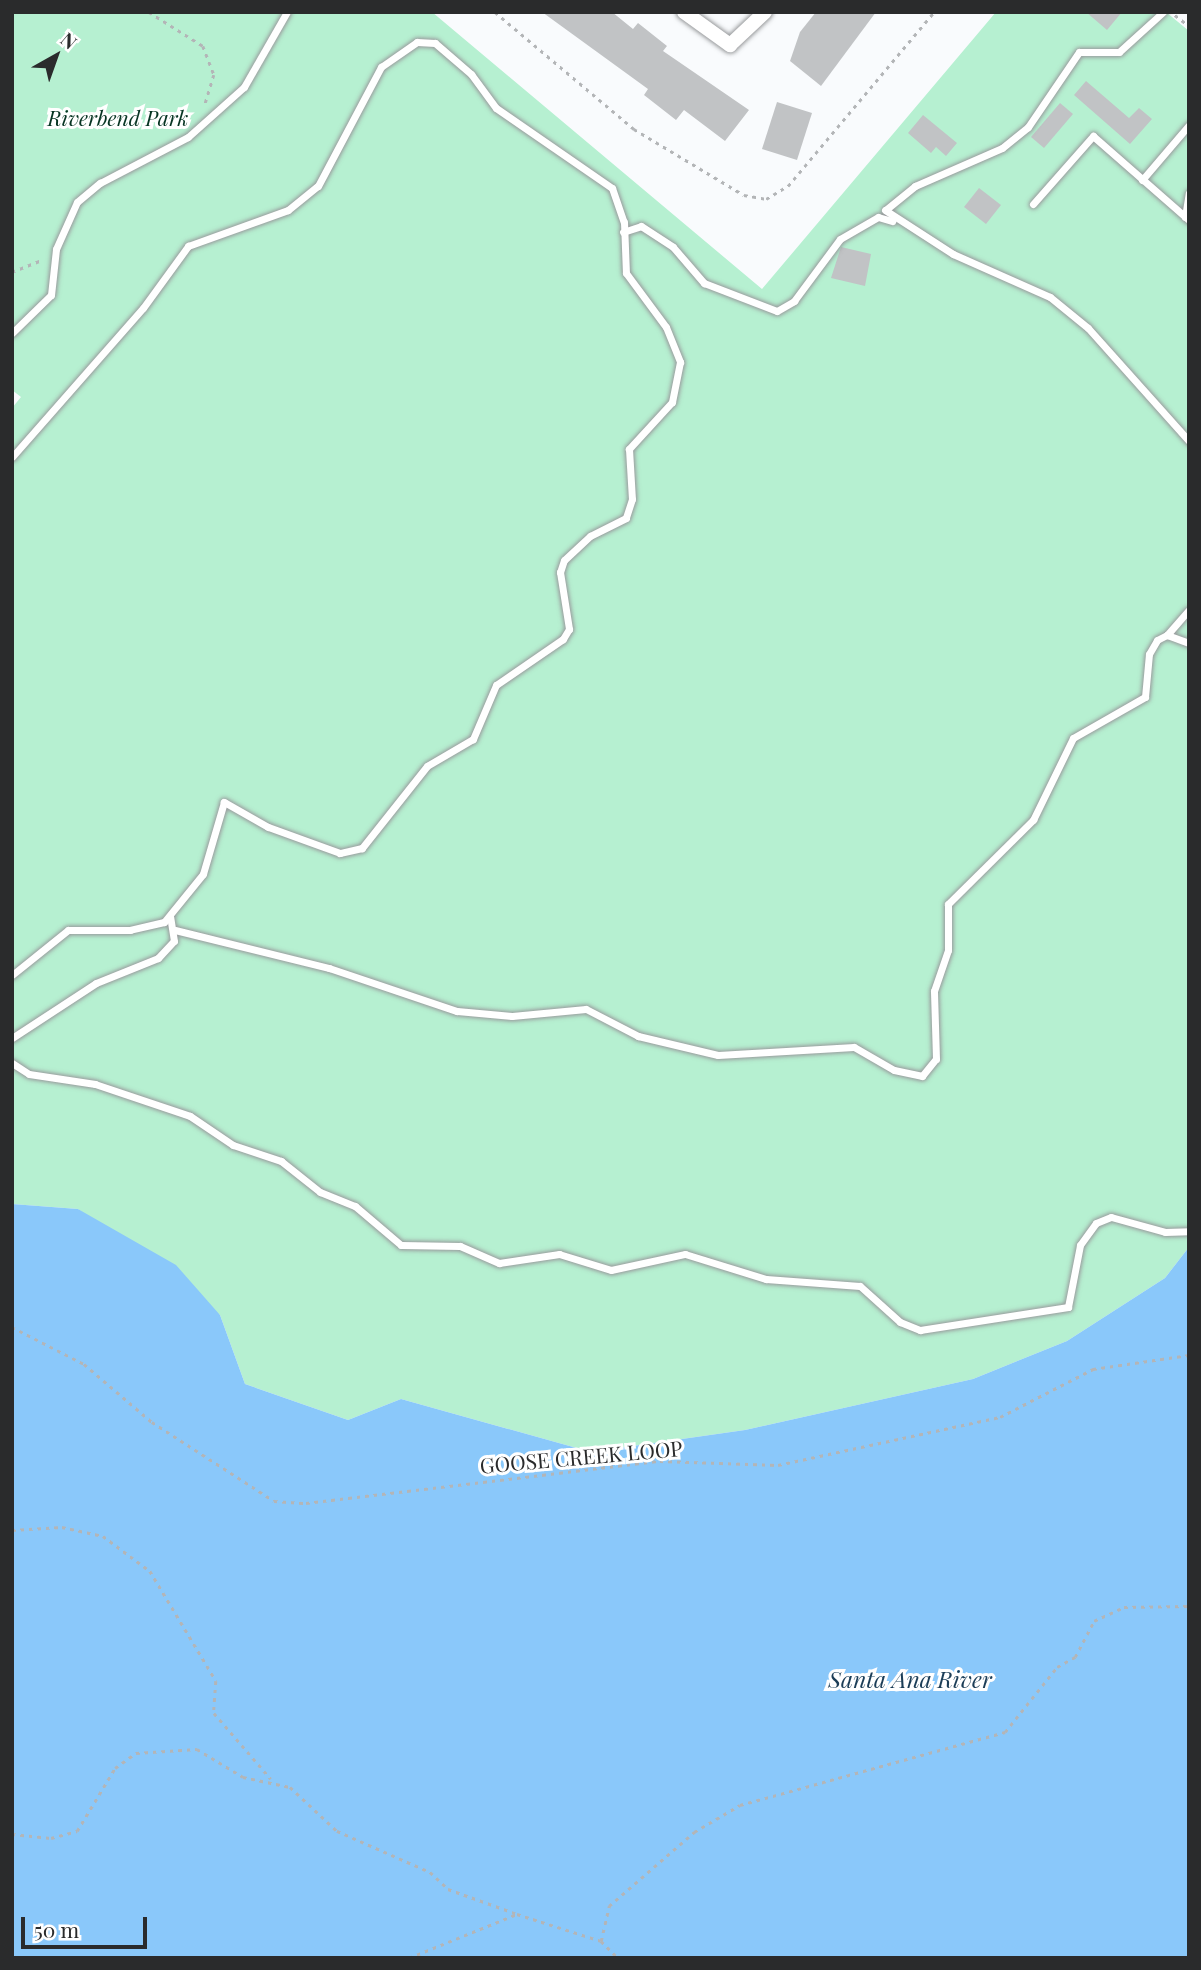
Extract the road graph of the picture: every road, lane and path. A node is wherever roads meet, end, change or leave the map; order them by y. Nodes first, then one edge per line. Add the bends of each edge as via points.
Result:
1 (149, 12) edge
2 (287, 12) edge
3 (495, 12) edge
4 (684, 12) edge
5 (765, 12) edge
6 (934, 12) edge
7 (1163, 12) edge
8 (1172, 12) edge
9 (1189, 26) edge
10 (204, 110) dead end
11 (1189, 125) edge
12 (1142, 180) junction
13 (1189, 193) edge
14 (1034, 204) dead end
15 (1187, 218) edge
16 (622, 232) junction
17 (59, 240) junction
18 (12, 272) edge
19 (12, 333) edge
20 (1189, 442) edge
21 (12, 457) edge
22 (1189, 610) edge
23 (1167, 635) junction
24 (1189, 643) edge
25 (170, 917) junction
26 (175, 930) junction
27 (12, 975) edge
28 (12, 1038) edge
29 (12, 1063) edge
30 (1189, 1231) edge
31 (12, 1327) edge
32 (1189, 1355) edge
33 (12, 1530) edge
34 (1189, 1606) edge
35 (271, 1779) junction
36 (12, 1834) edge
37 (517, 1914) junction
38 (601, 1941) junction
39 (409, 1958) edge
40 (618, 1958) edge

1 - 10 path via 203,46 214,75
2 - 17 lane via 244,87 188,137 100,183 77,202
3 - 6 path via 634,129 744,195 766,199 788,186
4 - 5 street via 730,45
7 - 20 lane via 1119,52 1079,52 1028,127 1002,148 915,186 885,210 953,254 1050,297 1088,328
8 - 9 path
11 - 12 lane
12 - 14 lane via 1093,136
12 - 15 lane
13 - 15 lane
16 - 20 lane via 641,226 673,247 704,283 777,311 794,301 840,239 878,217 891,220 954,257 1050,299
16 - 21 lane via 619,202 604,180 567,163 525,123 496,108 471,74 435,43 417,42 382,67 318,186 288,210 188,246 143,308
16 - 25 lane via 626,273 676,346 681,378 672,402 629,449 632,499 626,519 590,536 564,560 560,572 569,629 563,639 496,685 473,739 427,766 352,853 268,827 224,802 203,874
17 - 18 path via 42,260
17 - 19 lane via 51,295
22 - 23 lane
23 - 24 lane
23 - 26 lane via 1149,654 1145,696 1073,738 1033,820 944,911 948,950 934,991 936,1059 922,1076 894,1070 854,1047 718,1055 638,1036 586,1009 512,1016 457,1011 340,971
25 - 26 lane
25 - 27 lane via 130,930 68,930
26 - 28 lane via 174,941 148,964 96,983
29 - 30 lane via 29,1074 95,1084 190,1116 233,1145 281,1161 320,1192 355,1206 401,1245 460,1246 499,1263 559,1254 611,1270 685,1254 766,1279 860,1286 900,1322 920,1330 1068,1307 1080,1245 1096,1223 1111,1217 1165,1233
31 - 32 path, GOOSE CREEK LOOP via 84,1364 152,1422 274,1501 306,1503 660,1461 778,1465 1000,1417 1093,1369
33 - 35 path via 62,1527 103,1536 150,1571 216,1681 214,1713
34 - 38 path via 1124,1606 1094,1621 1075,1657 1058,1667 1004,1732 740,1805 694,1832 610,1906
35 - 36 path via 243,1777 197,1749 136,1753 115,1768 78,1830 51,1838
35 - 37 path via 290,1787 337,1831 429,1872 448,1889
37 - 38 path
37 - 39 path
38 - 40 path

